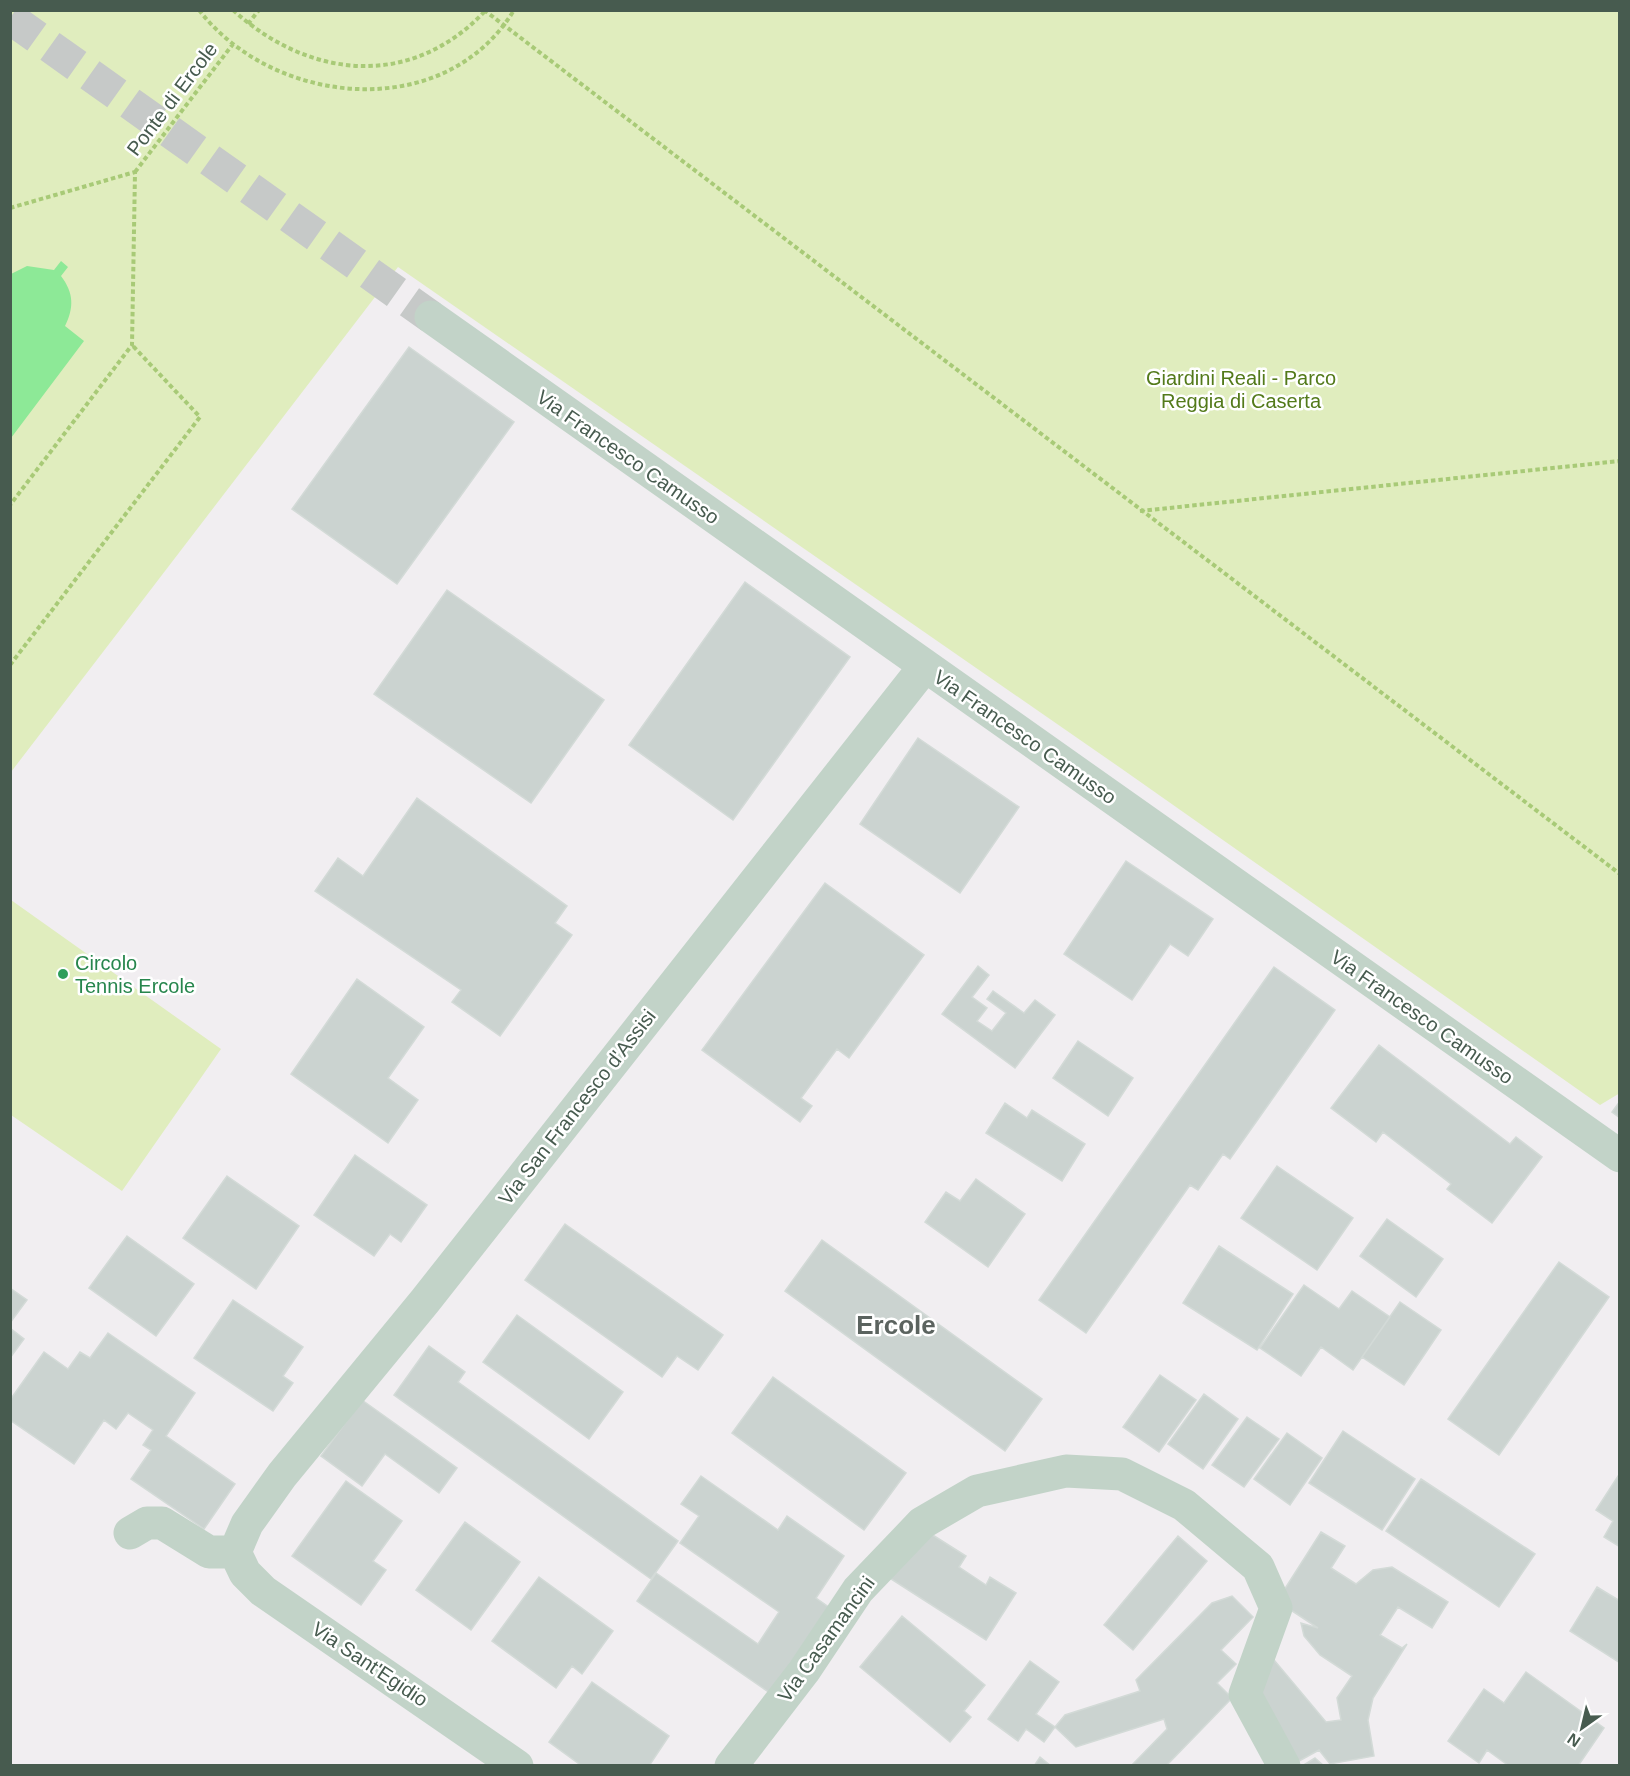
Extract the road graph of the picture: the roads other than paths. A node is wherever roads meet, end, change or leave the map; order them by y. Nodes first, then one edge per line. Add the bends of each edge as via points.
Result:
1 (431, 317) tunnel mouth
2 (925, 666) junction
3 (1620, 1156) edge
4 (130, 1533) dead end
5 (235, 1552) junction
6 (517, 1766) edge
7 (731, 1766) edge
8 (1284, 1766) edge

1 - 2 street, Via Francesco Camusso
2 - 3 street, Via Francesco Camusso
2 - 5 street, Via San Francesco d'Assisi via 425,1301 282,1475 247,1524
4 - 5 street via 147,1523 162,1523 209,1552
5 - 6 street, Via Sant'Egidio via 245,1573 263,1592
7 - 8 street, Via Casamancini via 804,1671 858,1590 922,1523 977,1491 1066,1471 1122,1474 1184,1505 1258,1567 1276,1608 1245,1694

